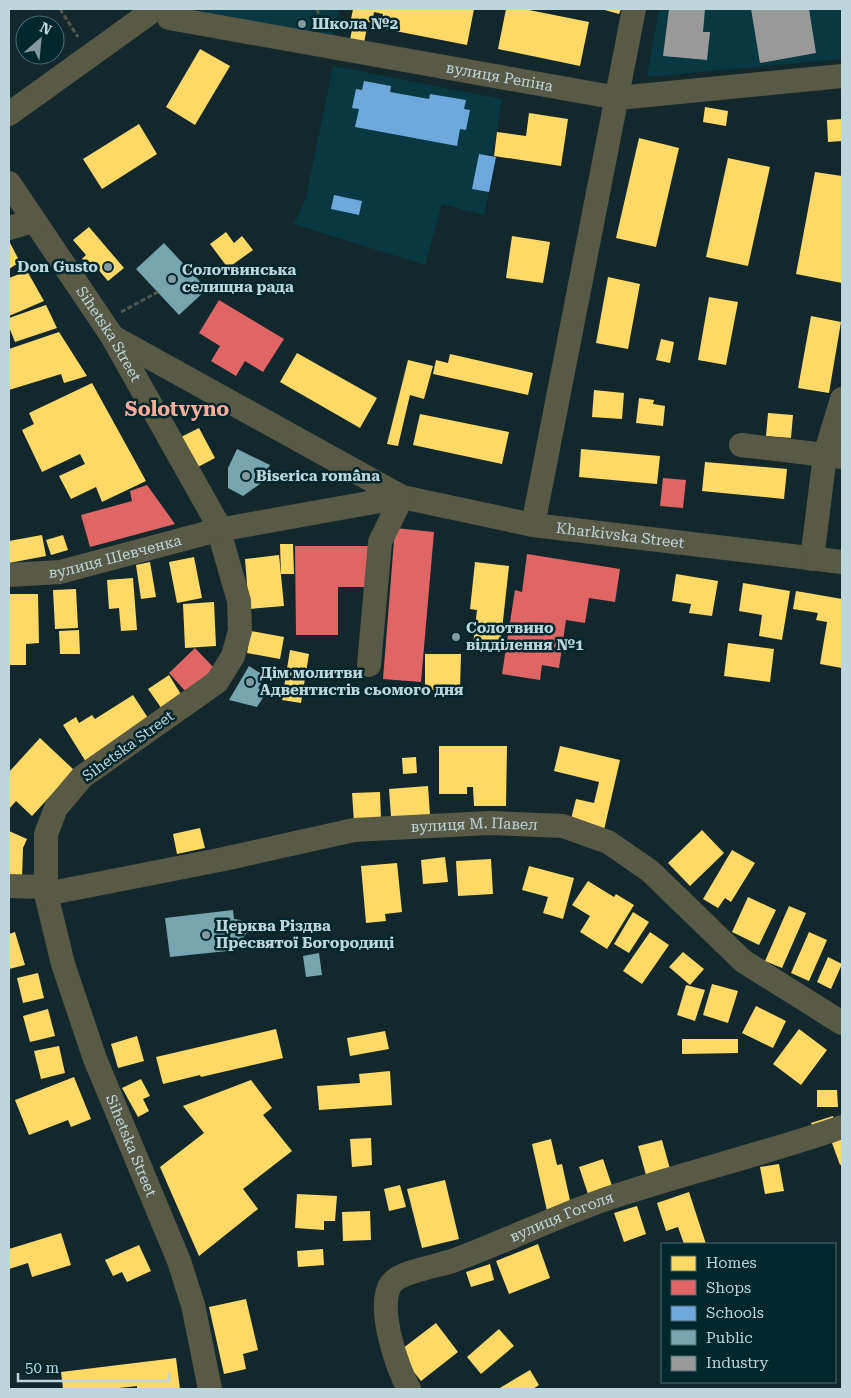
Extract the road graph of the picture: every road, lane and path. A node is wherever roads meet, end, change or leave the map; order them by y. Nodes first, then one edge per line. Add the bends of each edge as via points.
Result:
1 (60, 9) edge
2 (155, 9) edge
3 (167, 9) edge
4 (634, 9) edge
5 (91, 56) junction
6 (842, 76) edge
7 (618, 98) junction
8 (9, 114) edge
9 (9, 182) edge
10 (33, 221) junction
11 (9, 228) edge
12 (158, 292) dead end
13 (115, 325) junction
14 (842, 399) edge
15 (741, 444) dead end
16 (834, 456) edge
17 (402, 497) junction
18 (533, 525) junction
19 (218, 530) junction
20 (812, 559) junction
21 (842, 562) edge
22 (9, 575) edge
23 (369, 665) dead end
24 (9, 886) edge
25 (46, 890) junction
26 (842, 1023) edge
27 (842, 1127) edge
28 (210, 1389) edge
29 (409, 1389) edge

1 - 5 path
2 - 5 street
3 - 7 street, вулиця Репіна via 169,18
4 - 7 street
5 - 8 street
6 - 7 street, вулиця Репіна
7 - 18 street
9 - 10 street, Sihetska Street
10 - 11 street
10 - 13 street, Sihetska Street
12 - 13 path
13 - 17 street, Kharkivska Street
13 - 19 street, Sihetska Street
14 - 16 street
15 - 16 street
16 - 20 street
17 - 18 street, Kharkivska Street
17 - 19 street, Kharkivska Street
17 - 23 street via 380,542
18 - 20 street, Kharkivska Street
19 - 22 street, вулиця Шевченка via 60,572
19 - 25 street, Sihetska Street via 239,601 240,631 233,656 217,682 82,777 56,808 46,834
20 - 21 street, Kharkivska Street
24 - 25 street, вулиця М. Павел
25 - 26 street, вулиця М. Павел via 224,859 354,830 489,823 563,826 608,842 650,871 743,960
25 - 28 street, Sihetska Street via 64,964 95,1059 179,1261 193,1305
27 - 29 street, вулиця Гоголя via 605,1200 452,1262 402,1276 391,1284 387,1299 388,1334 399,1372

